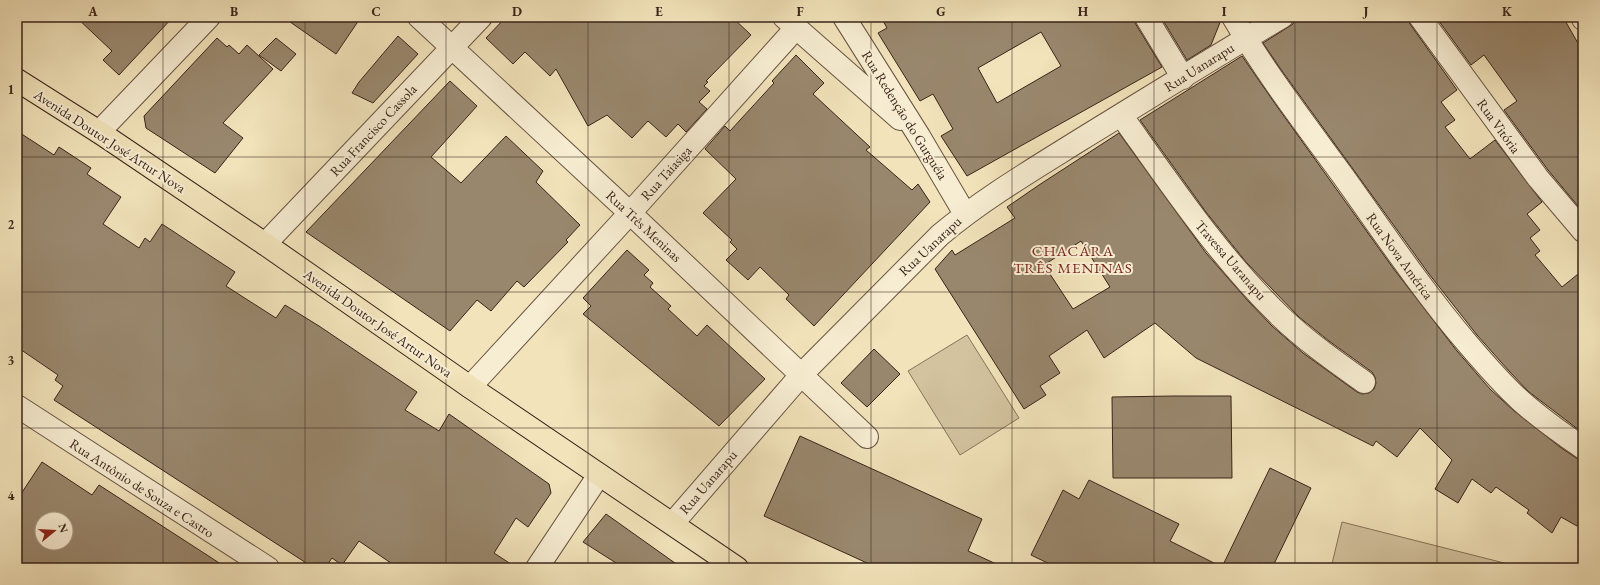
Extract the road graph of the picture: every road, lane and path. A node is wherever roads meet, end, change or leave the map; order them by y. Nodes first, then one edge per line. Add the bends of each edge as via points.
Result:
1 (209, 17) edge
2 (419, 17) edge
3 (481, 17) edge
4 (844, 17) edge
5 (1146, 17) edge
6 (1232, 17) edge
7 (1282, 17) edge
8 (1420, 17) edge
9 (790, 23) edge
10 (1245, 39) junction
11 (451, 48) junction
12 (1183, 78) junction
13 (17, 80) edge
14 (1121, 115) junction
15 (99, 132) junction
16 (919, 136) junction
17 (630, 213) junction
18 (965, 214) junction
19 (1583, 231) edge
20 (265, 244) junction
21 (802, 374) junction
22 (1364, 382) dead end
23 (470, 387) junction
24 (17, 406) edge
25 (867, 437) dead end
26 (1583, 448) edge
27 (599, 475) junction
28 (673, 523) junction
29 (268, 568) edge
30 (536, 568) edge
31 (737, 568) edge

1 - 15 street
2 - 11 street, Rua Três Meninas
3 - 11 street, Rua Francisco Cassola
4 - 16 street, Rua Redenção do Gurguéia
5 - 12 street
6 - 10 street, Rua Nova América
7 - 10 street, Rua Uanarapu
8 - 19 street, Rua Vitória via 1538,178
9 - 16 street
9 - 17 street, Rua Taiasiga
10 - 12 street, Rua Uanarapu
10 - 26 street, Rua Nova América via 1450,323 1520,400 1557,431
11 - 17 street, Rua Três Meninas
11 - 20 street, Rua Francisco Cassola
12 - 14 street, Rua Uanarapu
13 - 15 main road, Avenida Doutor José Artur Nova
14 - 18 street, Rua Uanarapu
14 - 22 street, Travessa Uaranapu via 1199,225 1247,282 1281,317
15 - 20 main road, Avenida Doutor José Artur Nova
16 - 18 street, Rua Redenção do Gurguéia
17 - 21 street, Rua Três Meninas
17 - 23 street, Rua Taiasiga
18 - 21 street, Rua Uanarapu via 935,240
20 - 23 main road, Avenida Doutor José Artur Nova
21 - 25 street, Rua Três Meninas
21 - 28 street, Rua Uanarapu
23 - 27 main road, Avenida Doutor José Artur Nova
24 - 29 street, Rua Antônio de Souza e Castro
27 - 28 main road, Avenida Doutor José Artur Nova
27 - 30 street
28 - 31 main road, Avenida Doutor José Artur Nova

